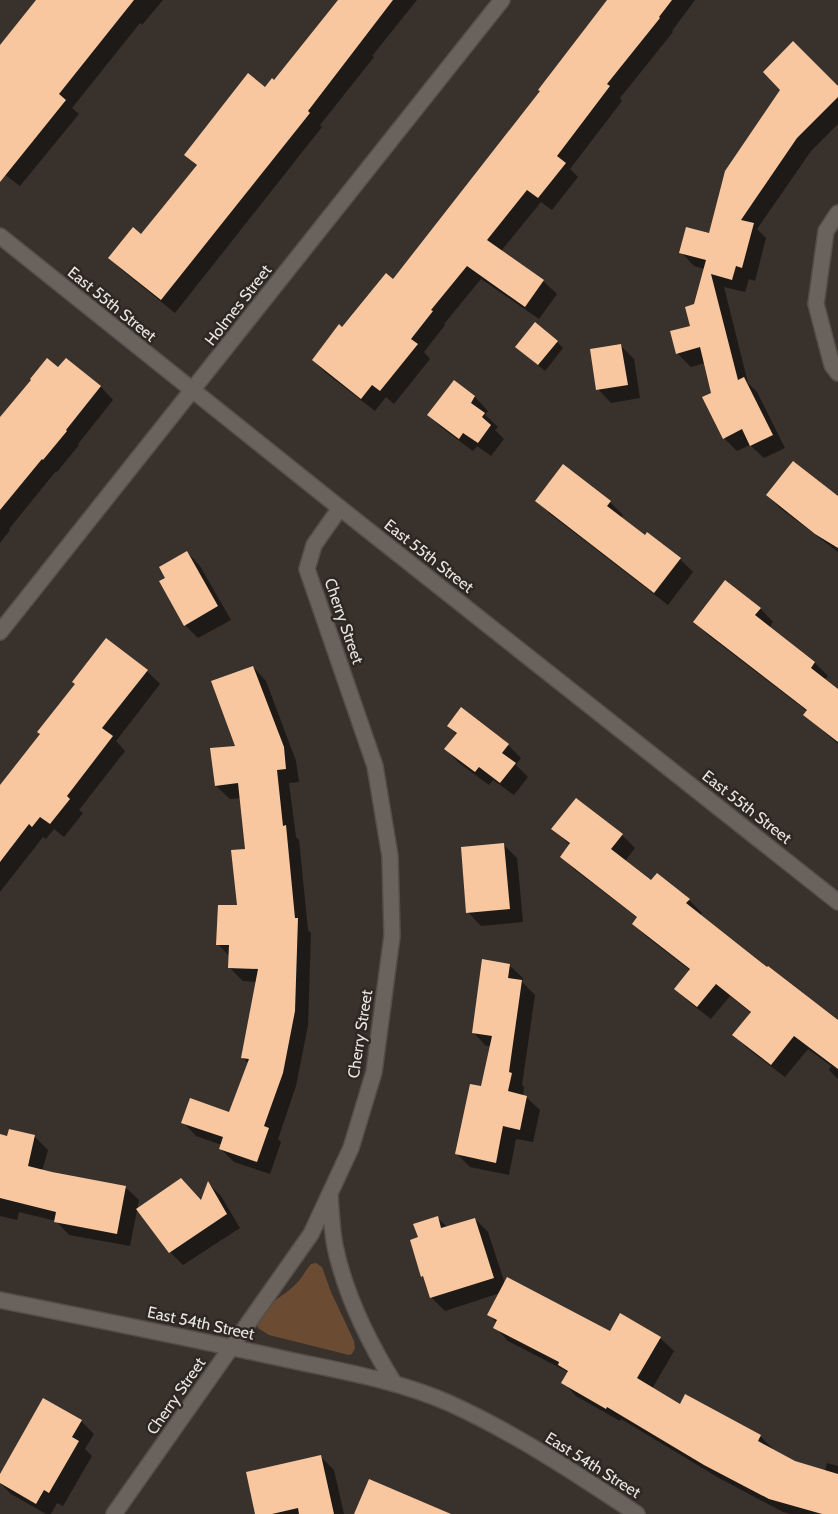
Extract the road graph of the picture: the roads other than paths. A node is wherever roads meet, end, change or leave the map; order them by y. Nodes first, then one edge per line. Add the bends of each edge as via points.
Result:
1 (502, 0) edge
2 (838, 213) edge
3 (0, 236) edge
4 (838, 373) edge
5 (192, 390) junction
6 (340, 508) junction
7 (0, 632) edge
8 (838, 902) edge
9 (330, 1196) junction
10 (0, 1300) edge
11 (232, 1348) junction
12 (394, 1383) junction
13 (114, 1514) edge
14 (638, 1514) edge

1 - 5 street, Holmes Street
2 - 4 street via 826,231 816,304 832,365
3 - 5 street, East 55th Street
5 - 6 street, East 55th Street
5 - 7 street, Holmes Street
6 - 8 street, East 55th Street
6 - 9 street, Cherry Street via 314,545 307,569 375,766 390,856 392,936 374,1072 351,1148
9 - 11 street, Cherry Street via 311,1234
9 - 12 street via 335,1244 346,1286 379,1359
10 - 11 street, East 54th Street
11 - 12 street, East 54th Street
11 - 13 street, Cherry Street
12 - 14 street, East 54th Street via 448,1403 520,1440

